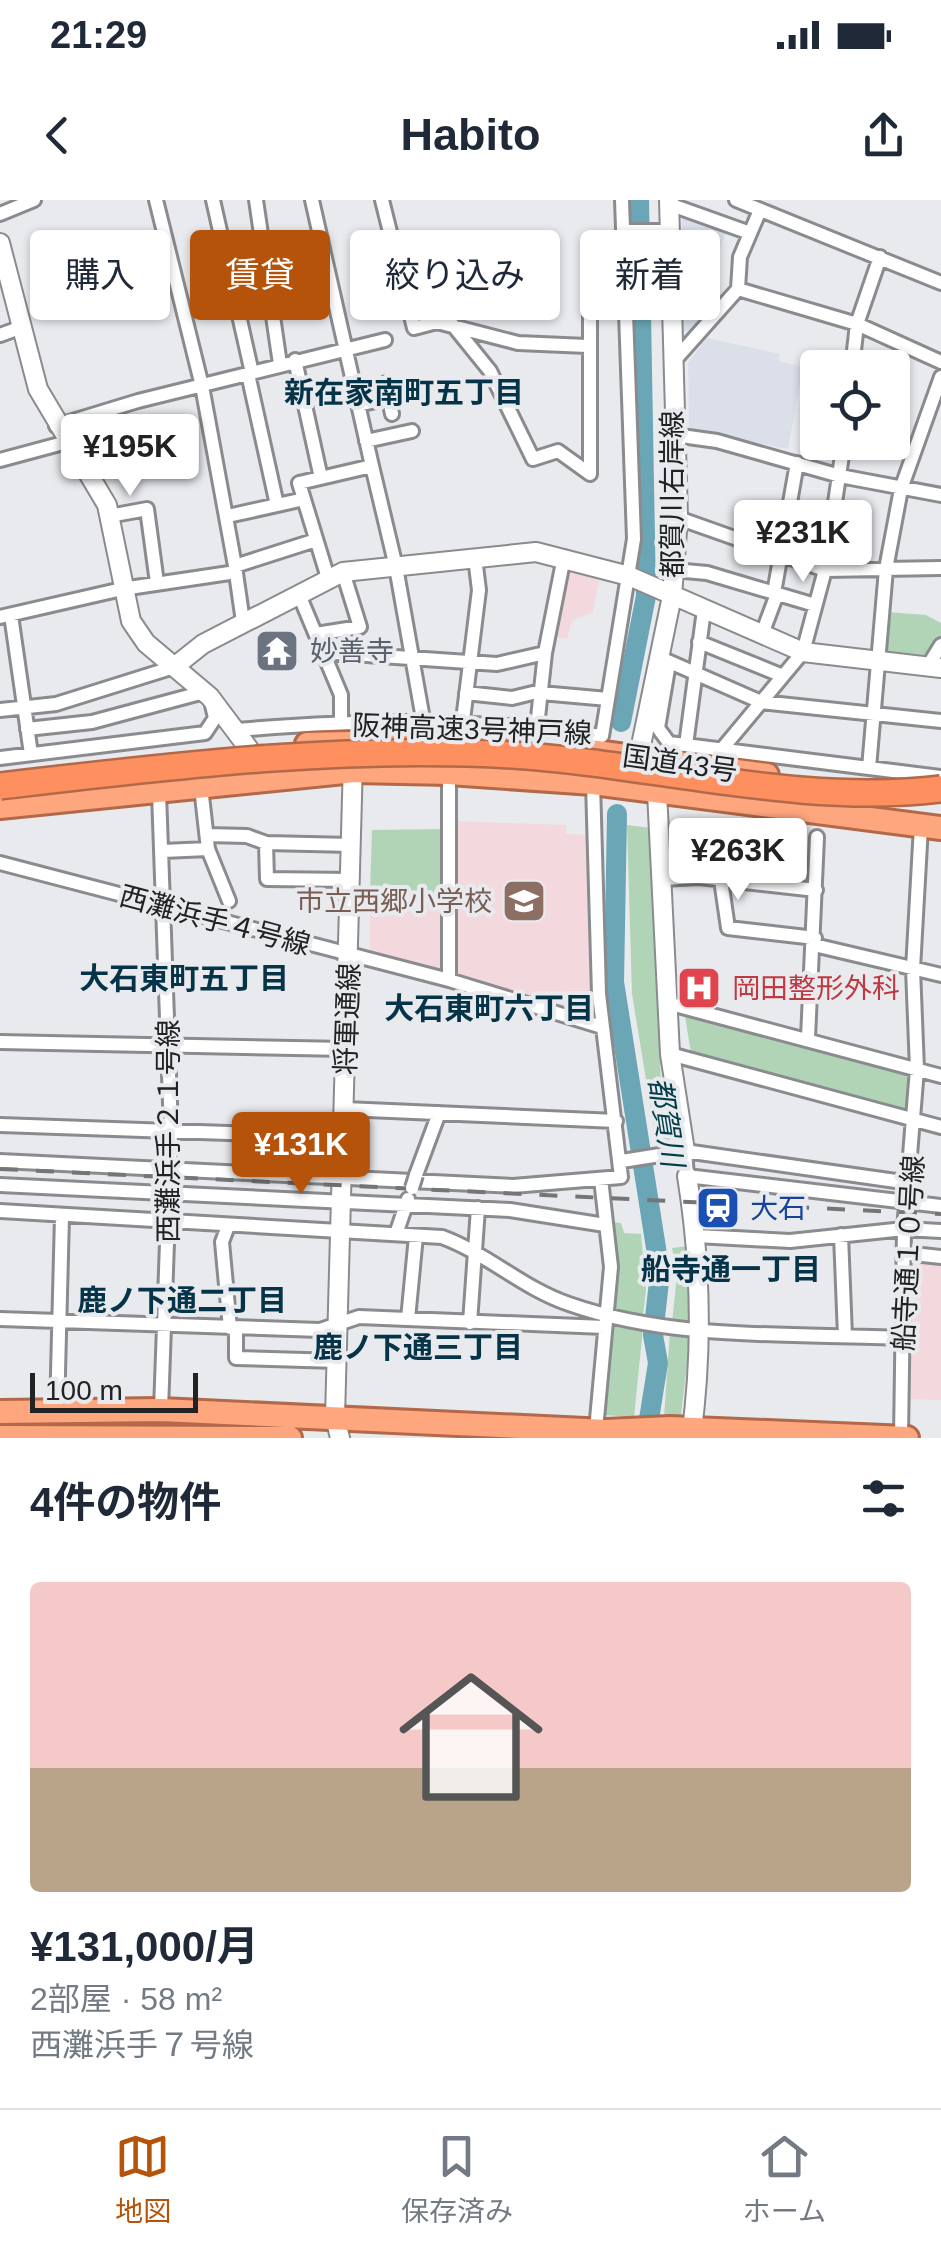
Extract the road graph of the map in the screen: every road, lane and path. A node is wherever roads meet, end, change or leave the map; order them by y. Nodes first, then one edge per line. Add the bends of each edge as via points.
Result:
1 (34, 200) edge
2 (156, 200) edge
3 (213, 200) edge
4 (256, 200) edge
5 (312, 200) edge
6 (382, 200) edge
7 (622, 200) edge
8 (736, 200) edge
9 (669, 202) edge
10 (760, 210) junction
11 (0, 214) edge
12 (627, 230) edge
13 (662, 230) edge
14 (750, 233) junction
15 (0, 243) edge
16 (880, 257) junction
17 (941, 283) edge
18 (738, 289) junction
19 (588, 320) edge
20 (626, 320) edge
21 (668, 320) edge
22 (452, 324) junction
23 (856, 324) junction
24 (22, 327) junction
25 (0, 335) edge
26 (386, 340) dead end
27 (587, 346) junction
28 (346, 348) junction
29 (854, 350) edge
30 (296, 360) junction
31 (941, 362) edge
32 (280, 364) junction
33 (671, 364) junction
34 (250, 374) junction
35 (941, 377) edge
36 (202, 386) junction
37 (358, 405) junction
38 (392, 414) dead end
39 (412, 430) dead end
40 (62, 434) junction
41 (674, 435) junction
42 (366, 441) junction
43 (132, 451) dead end
44 (0, 460) edge
45 (842, 460) edge
46 (797, 463) junction
47 (372, 466) junction
48 (87, 469) junction
49 (840, 476) junction
50 (322, 478) junction
51 (901, 489) junction
52 (941, 495) edge
53 (304, 500) junction
54 (277, 505) junction
55 (789, 511) junction
56 (108, 516) junction
57 (228, 516) junction
58 (833, 517) junction
59 (678, 518) junction
60 (316, 540) junction
61 (782, 555) junction
62 (564, 557) junction
63 (475, 558) junction
64 (396, 567) junction
65 (941, 568) edge
66 (235, 569) junction
67 (886, 569) junction
68 (674, 570) junction
69 (825, 570) junction
70 (336, 575) junction
71 (632, 577) junction
72 (157, 583) junction
73 (122, 589) junction
74 (776, 593) junction
75 (667, 594) junction
76 (300, 597) junction
77 (815, 605) junction
78 (704, 610) junction
79 (6, 616) edge
80 (243, 622) junction
81 (316, 634) junction
82 (762, 634) junction
83 (699, 642) junction
84 (941, 645) edge
85 (323, 652) junction
86 (803, 652) junction
87 (545, 653) junction
88 (413, 657) junction
89 (663, 659) junction
90 (879, 660) junction
91 (470, 662) junction
92 (174, 667) junction
93 (935, 667) edge
94 (694, 674) junction
95 (782, 676) junction
96 (541, 692) junction
97 (466, 693) junction
98 (207, 695) junction
99 (608, 699) junction
100 (761, 702) junction
101 (24, 708) junction
102 (0, 710) edge
103 (872, 712) junction
104 (423, 719) junction
105 (463, 720) junction
106 (941, 721) edge
107 (537, 727) junction
108 (27, 729) junction
109 (346, 731) junction
110 (243, 740) junction
111 (686, 745) junction
112 (722, 750) junction
113 (31, 754) junction
114 (638, 755) junction
115 (0, 758) edge
116 (869, 768) junction
117 (354, 771) junction
118 (449, 773) junction
119 (941, 777) edge
120 (0, 778) edge
121 (593, 783) junction
122 (0, 786) edge
123 (201, 786) junction
124 (941, 789) edge
125 (657, 792) junction
126 (159, 793) junction
127 (941, 802) edge
128 (0, 805) edge
129 (931, 827) edge
130 (817, 837) dead end
131 (207, 842) junction
132 (266, 843) junction
133 (352, 846) junction
134 (162, 851) junction
135 (0, 863) edge
136 (662, 879) junction
137 (351, 880) junction
138 (721, 880) junction
139 (816, 890) junction
140 (230, 902) dead end
141 (166, 908) junction
142 (814, 941) junction
143 (349, 954) junction
144 (913, 969) junction
145 (941, 974) edge
146 (449, 980) junction
147 (667, 1003) junction
148 (602, 1027) junction
149 (808, 1038) junction
150 (0, 1042) edge
151 (170, 1048) junction
152 (346, 1050) junction
153 (670, 1054) junction
154 (917, 1068) junction
155 (941, 1076) edge
156 (345, 1110) junction
157 (439, 1113) junction
158 (616, 1121) junction
159 (915, 1121) junction
160 (0, 1125) edge
161 (941, 1127) edge
162 (171, 1131) junction
163 (344, 1137) junction
164 (684, 1151) junction
165 (626, 1160) junction
166 (0, 1161) edge
167 (170, 1169) junction
168 (687, 1176) junction
169 (342, 1178) junction
170 (601, 1179) junction
171 (910, 1183) junction
172 (0, 1185) edge
173 (169, 1192) junction
174 (342, 1202) junction
175 (406, 1204) junction
176 (908, 1204) junction
177 (941, 1206) edge
178 (478, 1208) junction
179 (0, 1212) edge
180 (62, 1216) junction
181 (170, 1223) junction
182 (606, 1225) junction
183 (228, 1226) junction
184 (904, 1229) junction
185 (941, 1230) edge
186 (341, 1232) junction
187 (396, 1234) junction
188 (841, 1235) junction
189 (416, 1236) junction
190 (696, 1236) junction
191 (475, 1249) junction
192 (904, 1253) junction
193 (941, 1256) edge
194 (0, 1319) edge
195 (408, 1319) junction
196 (59, 1322) junction
197 (470, 1322) junction
198 (605, 1322) junction
199 (340, 1323) junction
200 (164, 1326) junction
201 (233, 1328) junction
202 (701, 1329) junction
203 (845, 1336) junction
204 (904, 1338) junction
205 (338, 1362) junction
206 (161, 1410) junction
207 (0, 1412) edge
208 (57, 1412) junction
209 (601, 1430) junction
210 (334, 1431) edge
211 (684, 1432) edge
212 (160, 1436) edge
213 (0, 1437) edge
214 (56, 1437) edge
215 (290, 1438) edge
216 (904, 1438) edge

1 - 11 street
2 - 36 street
3 - 34 street
4 - 32 street
5 - 28 street
6 - 22 street via 414,328
7 - 12 street
8 - 10 street
9 - 13 street, 都賀川右岸線
9 - 14 street
10 - 14 street
10 - 16 street
14 - 18 street
15 - 24 street
16 - 17 street
16 - 23 street
18 - 23 street
18 - 33 street
19 - 27 street
20 - 71 street
21 - 33 street, 都賀川右岸線
22 - 27 street via 518,343
22 - 27 street via 490,371 533,460 558,451 590,474
23 - 29 street
23 - 31 street
24 - 25 street
24 - 40 street via 38,389
26 - 28 street
28 - 30 street
28 - 37 street
30 - 32 street
30 - 50 street
32 - 34 street
33 - 41 street, 都賀川右岸線
34 - 36 street
34 - 54 street
35 - 51 street
36 - 40 street via 138,400
36 - 57 street
37 - 38 street via 387,391
37 - 42 street
39 - 42 street
40 - 44 street
40 - 48 street
41 - 46 street
41 - 59 street, 都賀川右岸線
42 - 47 street
43 - 48 street
45 - 49 street
46 - 49 street
46 - 55 street
47 - 50 street
47 - 64 street
48 - 56 street
49 - 51 street
49 - 58 street
50 - 53 street via 299,483
51 - 52 street
51 - 67 street
53 - 54 street
53 - 60 street
54 - 57 street
55 - 58 street
55 - 61 street
56 - 72 street via 147,509
56 - 73 street
57 - 66 street
58 - 69 street
59 - 61 street
59 - 68 street, 都賀川右岸線
60 - 66 street
60 - 70 street
61 - 69 street
61 - 74 street
62 - 63 street via 536,552
62 - 71 street
62 - 87 street
63 - 64 street
63 - 91 street via 479,590
64 - 70 street
64 - 88 street
65 - 67 street
66 - 72 street
66 - 80 street
67 - 69 street
67 - 90 street
68 - 74 street
68 - 75 street, 都賀川右岸線
69 - 77 street
70 - 76 street
70 - 81 street via 360,627
71 - 75 street
71 - 99 street
72 - 73 street
73 - 79 street
73 - 92 street via 138,632
74 - 77 street
74 - 82 street
75 - 78 street
75 - 89 street, 都賀川右岸線
76 - 80 street
76 - 81 street
77 - 86 street
78 - 82 street
78 - 83 street
79 - 101 street
80 - 92 street
81 - 85 street
82 - 86 street
83 - 94 street
83 - 95 street
84 - 93 street
85 - 88 street
85 - 109 street via 341,695
86 - 90 street
86 - 95 street
87 - 91 street via 496,664
87 - 96 street
88 - 91 street
88 - 104 street
89 - 94 street
89 - 111 street via 658,728 669,743
89 - 114 street, 都賀川右岸線
90 - 93 street
90 - 103 street
91 - 97 street
92 - 98 street
92 - 101 street
94 - 100 street
94 - 111 street
95 - 100 street
96 - 97 street via 512,698
96 - 99 street
96 - 107 street
97 - 105 street
98 - 108 street via 92,722
98 - 110 street
98 - 113 street via 215,718 205,733
99 - 107 street via 602,736
100 - 103 street
100 - 112 street
101 - 102 street
101 - 108 street
103 - 106 street
103 - 116 street
104 - 105 street
104 - 109 street
105 - 107 street
108 - 113 street
109 - 110 highway, 国道43号
109 - 114 highway, 国道43号
109 - 117 street, 将軍通線
110 - 120 highway, 国道43号
111 - 112 street
112 - 116 street
113 - 115 street
114 - 125 street
114 - 127 highway, 国道43号
116 - 119 street
117 - 118 highway, 国道43号
117 - 123 highway, 国道43号
117 - 133 street, 将軍通線
118 - 121 highway, 国道43号
118 - 146 street
121 - 125 highway, 国道43号
121 - 148 street
122 - 124 highway, 阪神高速3号神戸線, bridge via 232,760 378,752 582,761 804,790
123 - 126 highway, 国道43号
123 - 131 street
125 - 129 highway, 国道43号
125 - 136 street
126 - 128 highway, 国道43号
126 - 134 street, 西灘浜手２１号線
127 - 128 highway, 阪神高速3号神戸線 via 835,806 564,774 379,766
129 - 144 street, 船寺通１０号線
130 - 139 street
131 - 132 street via 247,836
131 - 134 street
131 - 140 street
132 - 133 street
132 - 137 street via 267,879
133 - 137 street, 将軍通線
134 - 141 street, 西灘浜手２１号線
135 - 141 street, 西灘浜手４号線
136 - 138 street
136 - 147 street
137 - 143 street, 将軍通線
138 - 139 street
138 - 142 street via 728,928
139 - 142 street
141 - 143 street, 西灘浜手４号線
141 - 151 street, 西灘浜手２１号線
142 - 144 street
142 - 149 street
143 - 146 street, 西灘浜手４号線
143 - 152 street, 将軍通線
144 - 145 street
144 - 154 street, 船寺通１０号線
146 - 148 street, 西灘浜手４号線
147 - 149 street
147 - 153 street
148 - 158 street
149 - 154 street
150 - 151 street
151 - 152 street
151 - 162 street, 西灘浜手２１号線
152 - 156 street, 将軍通線
153 - 159 street
153 - 164 street
154 - 155 street
154 - 159 street, 船寺通１０号線
156 - 157 street
156 - 163 street, 将軍通線
157 - 158 street
157 - 175 street
158 - 165 street
159 - 161 street
159 - 171 street, 船寺通１０号線
160 - 162 street
162 - 163 street
162 - 167 street, 西灘浜手２１号線
163 - 169 street, 将軍通線
164 - 165 street
164 - 168 street
164 - 171 street
165 - 170 street via 621,1177
166 - 167 street
167 - 169 street
167 - 173 street, 西灘浜手２１号線
168 - 176 street
168 - 190 street
169 - 170 street via 512,1186
169 - 174 street, 将軍通線
170 - 182 street
171 - 176 street, 船寺通１０号線
172 - 173 street
173 - 174 street
173 - 181 street, 西灘浜手２１号線
174 - 175 street
174 - 186 street, 将軍通線
175 - 178 street
175 - 187 street
176 - 177 street
176 - 184 street, 船寺通１０号線
178 - 182 street
178 - 191 street
179 - 180 street
180 - 181 street
180 - 196 street
181 - 183 street
181 - 200 street, 西灘浜手２１号線
182 - 198 street via 612,1268
183 - 186 street
183 - 201 street via 222,1242
184 - 185 street
184 - 188 street
184 - 192 street, 船寺通１０号線
186 - 187 street
186 - 199 street, 将軍通線
187 - 189 street
188 - 190 street
188 - 203 street
189 - 191 street
189 - 195 street
190 - 202 street
191 - 197 street
191 - 198 street via 538,1292
192 - 193 street
192 - 204 street, 船寺通１０号線
194 - 196 street
195 - 197 street
195 - 199 street
196 - 200 street
196 - 208 street
197 - 198 street
198 - 202 street
198 - 209 street
199 - 201 street via 320,1330
199 - 205 street, 将軍通線
200 - 201 street
200 - 206 street, 西灘浜手２１号線
201 - 205 street via 236,1358
202 - 203 street
202 - 211 street
203 - 204 street
204 - 216 street, 船寺通１０号線
205 - 210 street, 将軍通線
206 - 208 highway
206 - 210 highway
207 - 208 highway
209 - 210 highway
209 - 211 highway
211 - 216 highway
212 - 214 highway
212 - 215 highway
213 - 214 highway

